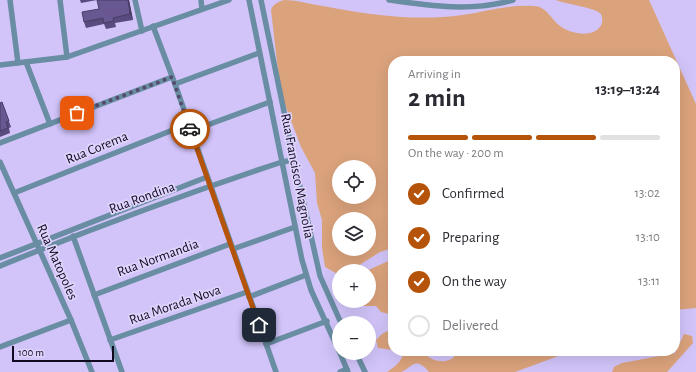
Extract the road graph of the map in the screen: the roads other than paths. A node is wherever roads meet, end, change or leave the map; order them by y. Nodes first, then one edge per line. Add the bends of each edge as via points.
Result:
1 (10, 0) edge
2 (60, 0) edge
3 (136, 0) edge
4 (201, 0) edge
5 (229, 0) edge
6 (249, 0) edge
7 (261, 0) edge
8 (389, 0) edge
9 (510, 0) edge
10 (202, 8) junction
11 (153, 26) junction
12 (142, 31) junction
13 (259, 53) junction
14 (68, 57) junction
15 (26, 62) junction
16 (18, 63) junction
17 (0, 65) edge
18 (172, 77) junction
19 (175, 84) junction
20 (270, 102) junction
21 (50, 124) junction
22 (188, 124) junction
23 (191, 131) junction
24 (0, 143) edge
25 (294, 160) junction
26 (0, 162) edge
27 (282, 162) junction
28 (207, 176) junction
29 (210, 186) junction
30 (14, 194) junction
31 (295, 227) junction
32 (73, 236) junction
33 (35, 243) junction
34 (231, 247) junction
35 (38, 250) junction
36 (0, 258) edge
37 (0, 266) edge
38 (306, 275) junction
39 (94, 295) junction
40 (248, 295) junction
41 (338, 316) edge
42 (71, 320) junction
43 (326, 321) junction
44 (332, 335) edge
45 (110, 340) junction
46 (266, 344) junction
47 (0, 347) edge
48 (342, 360) edge
49 (359, 360) edge
50 (347, 371) edge
51 (92, 372) edge
52 (122, 372) edge
53 (276, 372) edge
54 (340, 372) edge
55 (365, 372) edge

1 - 16 street
2 - 14 street
3 - 12 street
4 - 10 street
5 - 10 street
6 - 13 street, Rua Francisco Magnolia
7 - 25 street, Rua Francisco Magnolia
8 - 9 street via 465,7 487,6
10 - 11 street
11 - 12 street
11 - 18 street
12 - 14 street
13 - 19 street
13 - 20 street, Rua Francisco Magnolia
14 - 15 street
15 - 16 street
15 - 21 street
16 - 17 street
18 - 19 street
18 - 21 street
19 - 22 street
20 - 23 street
20 - 27 street, Rua Francisco Magnolia
21 - 24 street
22 - 23 street
22 - 30 street, Rua Corema
23 - 28 street
25 - 27 street, Rua Rondina
25 - 41 street, Rua Francisco Magnolia via 320,276
26 - 30 street, Rua Matopoles
27 - 29 street, Rua Rondina
27 - 31 street, Rua Francisco Magnolia
28 - 29 street
28 - 33 street, Rua Rondina
29 - 32 street, Rua Rondina
29 - 34 street
30 - 33 street, Rua Matopoles
31 - 34 street, Rua Normandia
31 - 38 street, Rua Francisco Magnolia
32 - 35 street, Rua Rondina
32 - 39 street
33 - 35 street, Rua Matopoles
33 - 36 street, Rua Rondina
34 - 39 street, Rua Normandia
34 - 40 street
35 - 37 street, Rua Rondina
35 - 42 street, Rua Matopoles
38 - 40 street, Rua Morada Nova
38 - 43 street, Rua Francisco Magnolia
39 - 45 street
40 - 45 street, Rua Morada Nova
40 - 46 street
42 - 47 street
42 - 51 street, Rua Matopoles
43 - 44 street, Rua Francisco Magnolia
43 - 46 street
45 - 52 street
46 - 53 street
48 - 50 street, Rua Francisco Magnolia
49 - 55 street
50 - 54 street

